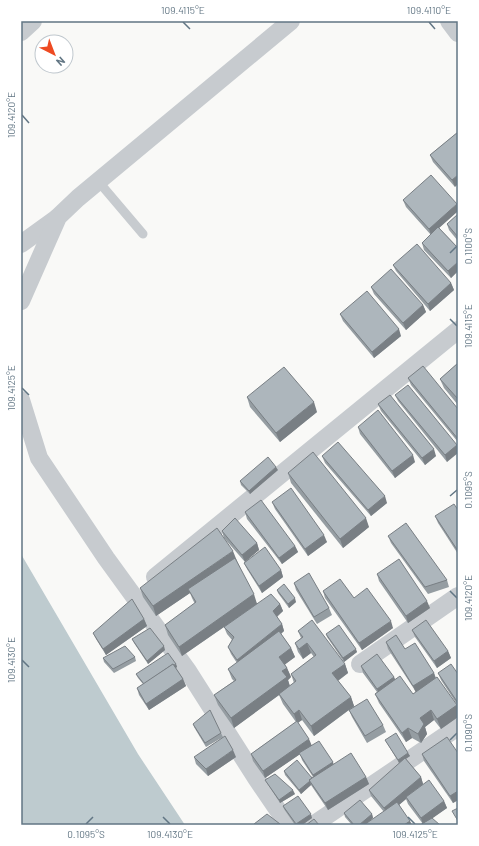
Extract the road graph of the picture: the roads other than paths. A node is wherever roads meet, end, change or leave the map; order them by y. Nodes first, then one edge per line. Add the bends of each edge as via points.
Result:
1 (33, 21) edge
2 (291, 21) edge
3 (449, 21) edge
4 (21, 32) edge
5 (458, 33) edge
6 (98, 181) junction
7 (58, 217) junction
8 (143, 234) dead end
9 (21, 244) edge
10 (21, 301) edge
11 (458, 330) edge
12 (21, 400) edge
13 (132, 595) junction
14 (458, 596) edge
15 (360, 664) dead end
16 (458, 728) edge
17 (288, 825) edge
18 (313, 825) edge

1 - 4 street
2 - 6 street
3 - 5 street
6 - 7 street
6 - 8 lane
7 - 9 street
7 - 10 street
11 - 13 street
12 - 13 street via 39,458
13 - 17 street via 188,671
14 - 15 street
16 - 18 street

